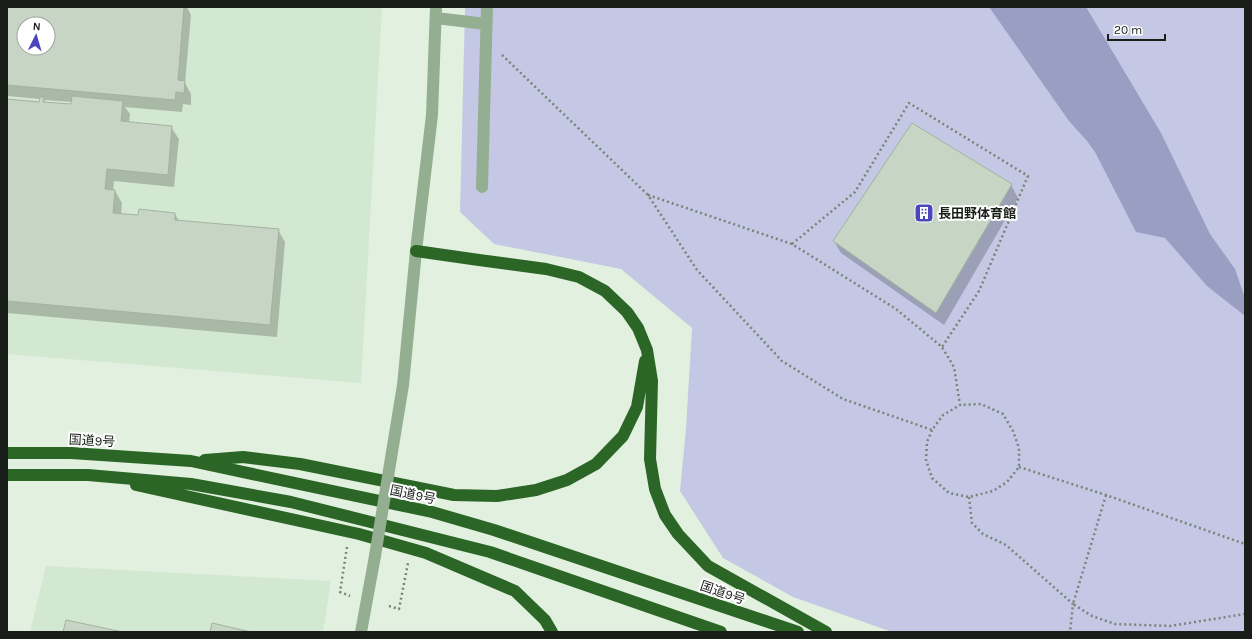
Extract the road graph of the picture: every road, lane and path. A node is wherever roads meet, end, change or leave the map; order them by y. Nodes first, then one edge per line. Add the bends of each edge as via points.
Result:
1 (487, 7) edge
2 (436, 12) edge
3 (486, 24) junction
4 (486, 39) junction
5 (482, 187) dead end
6 (648, 194) junction
7 (792, 244) junction
8 (416, 251) junction
9 (942, 347) junction
10 (646, 350) junction
11 (960, 405) junction
12 (932, 430) junction
13 (7, 453) edge
14 (191, 461) junction
15 (1020, 467) junction
16 (7, 475) edge
17 (88, 475) junction
18 (1106, 495) junction
19 (969, 497) junction
20 (348, 543) dead end
21 (1245, 544) edge
22 (409, 561) dead end
23 (350, 596) dead end
24 (1074, 604) junction
25 (389, 606) dead end
26 (1245, 614) edge
27 (361, 632) edge
28 (552, 632) edge
29 (721, 632) edge
30 (798, 632) edge
31 (826, 632) edge
32 (1070, 632) edge

1 - 3 street
2 - 3 street
2 - 8 street via 432,115
3 - 4 street
4 - 5 street
4 - 6 path
6 - 7 path
6 - 12 path via 697,270 782,362 843,399
7 - 9 path via 896,308
7 - 9 path via 855,192 909,103 1028,176 979,290
8 - 10 highway via 546,269 579,277 604,291 627,312 638,328
8 - 27 street, bridge via 403,385
9 - 11 path via 954,367
10 - 14 highway via 637,407 623,436 596,464 567,480 536,490 497,496 454,495 300,464 243,456
10 - 31 highway via 652,381 650,459 655,489 665,514 678,534 708,566
11 - 12 path via 943,415
11 - 15 path via 981,404 1003,414 1014,431 1019,448
12 - 19 path via 927,442 926,460 932,478 949,493
13 - 14 highway, 国道9号 via 71,453
14 - 30 highway, 国道9号 via 432,512 494,530
15 - 18 path
15 - 19 path via 1007,482 993,492
16 - 17 highway
17 - 28 highway via 359,534 426,553 515,591 545,620
17 - 29 highway via 191,484 291,502 421,534 490,552
18 - 21 path
18 - 24 path
19 - 24 path via 972,524 983,534 1006,545
20 - 23 path via 340,592
22 - 25 path via 399,609
24 - 26 path via 1092,616 1115,624 1170,626
24 - 32 path

